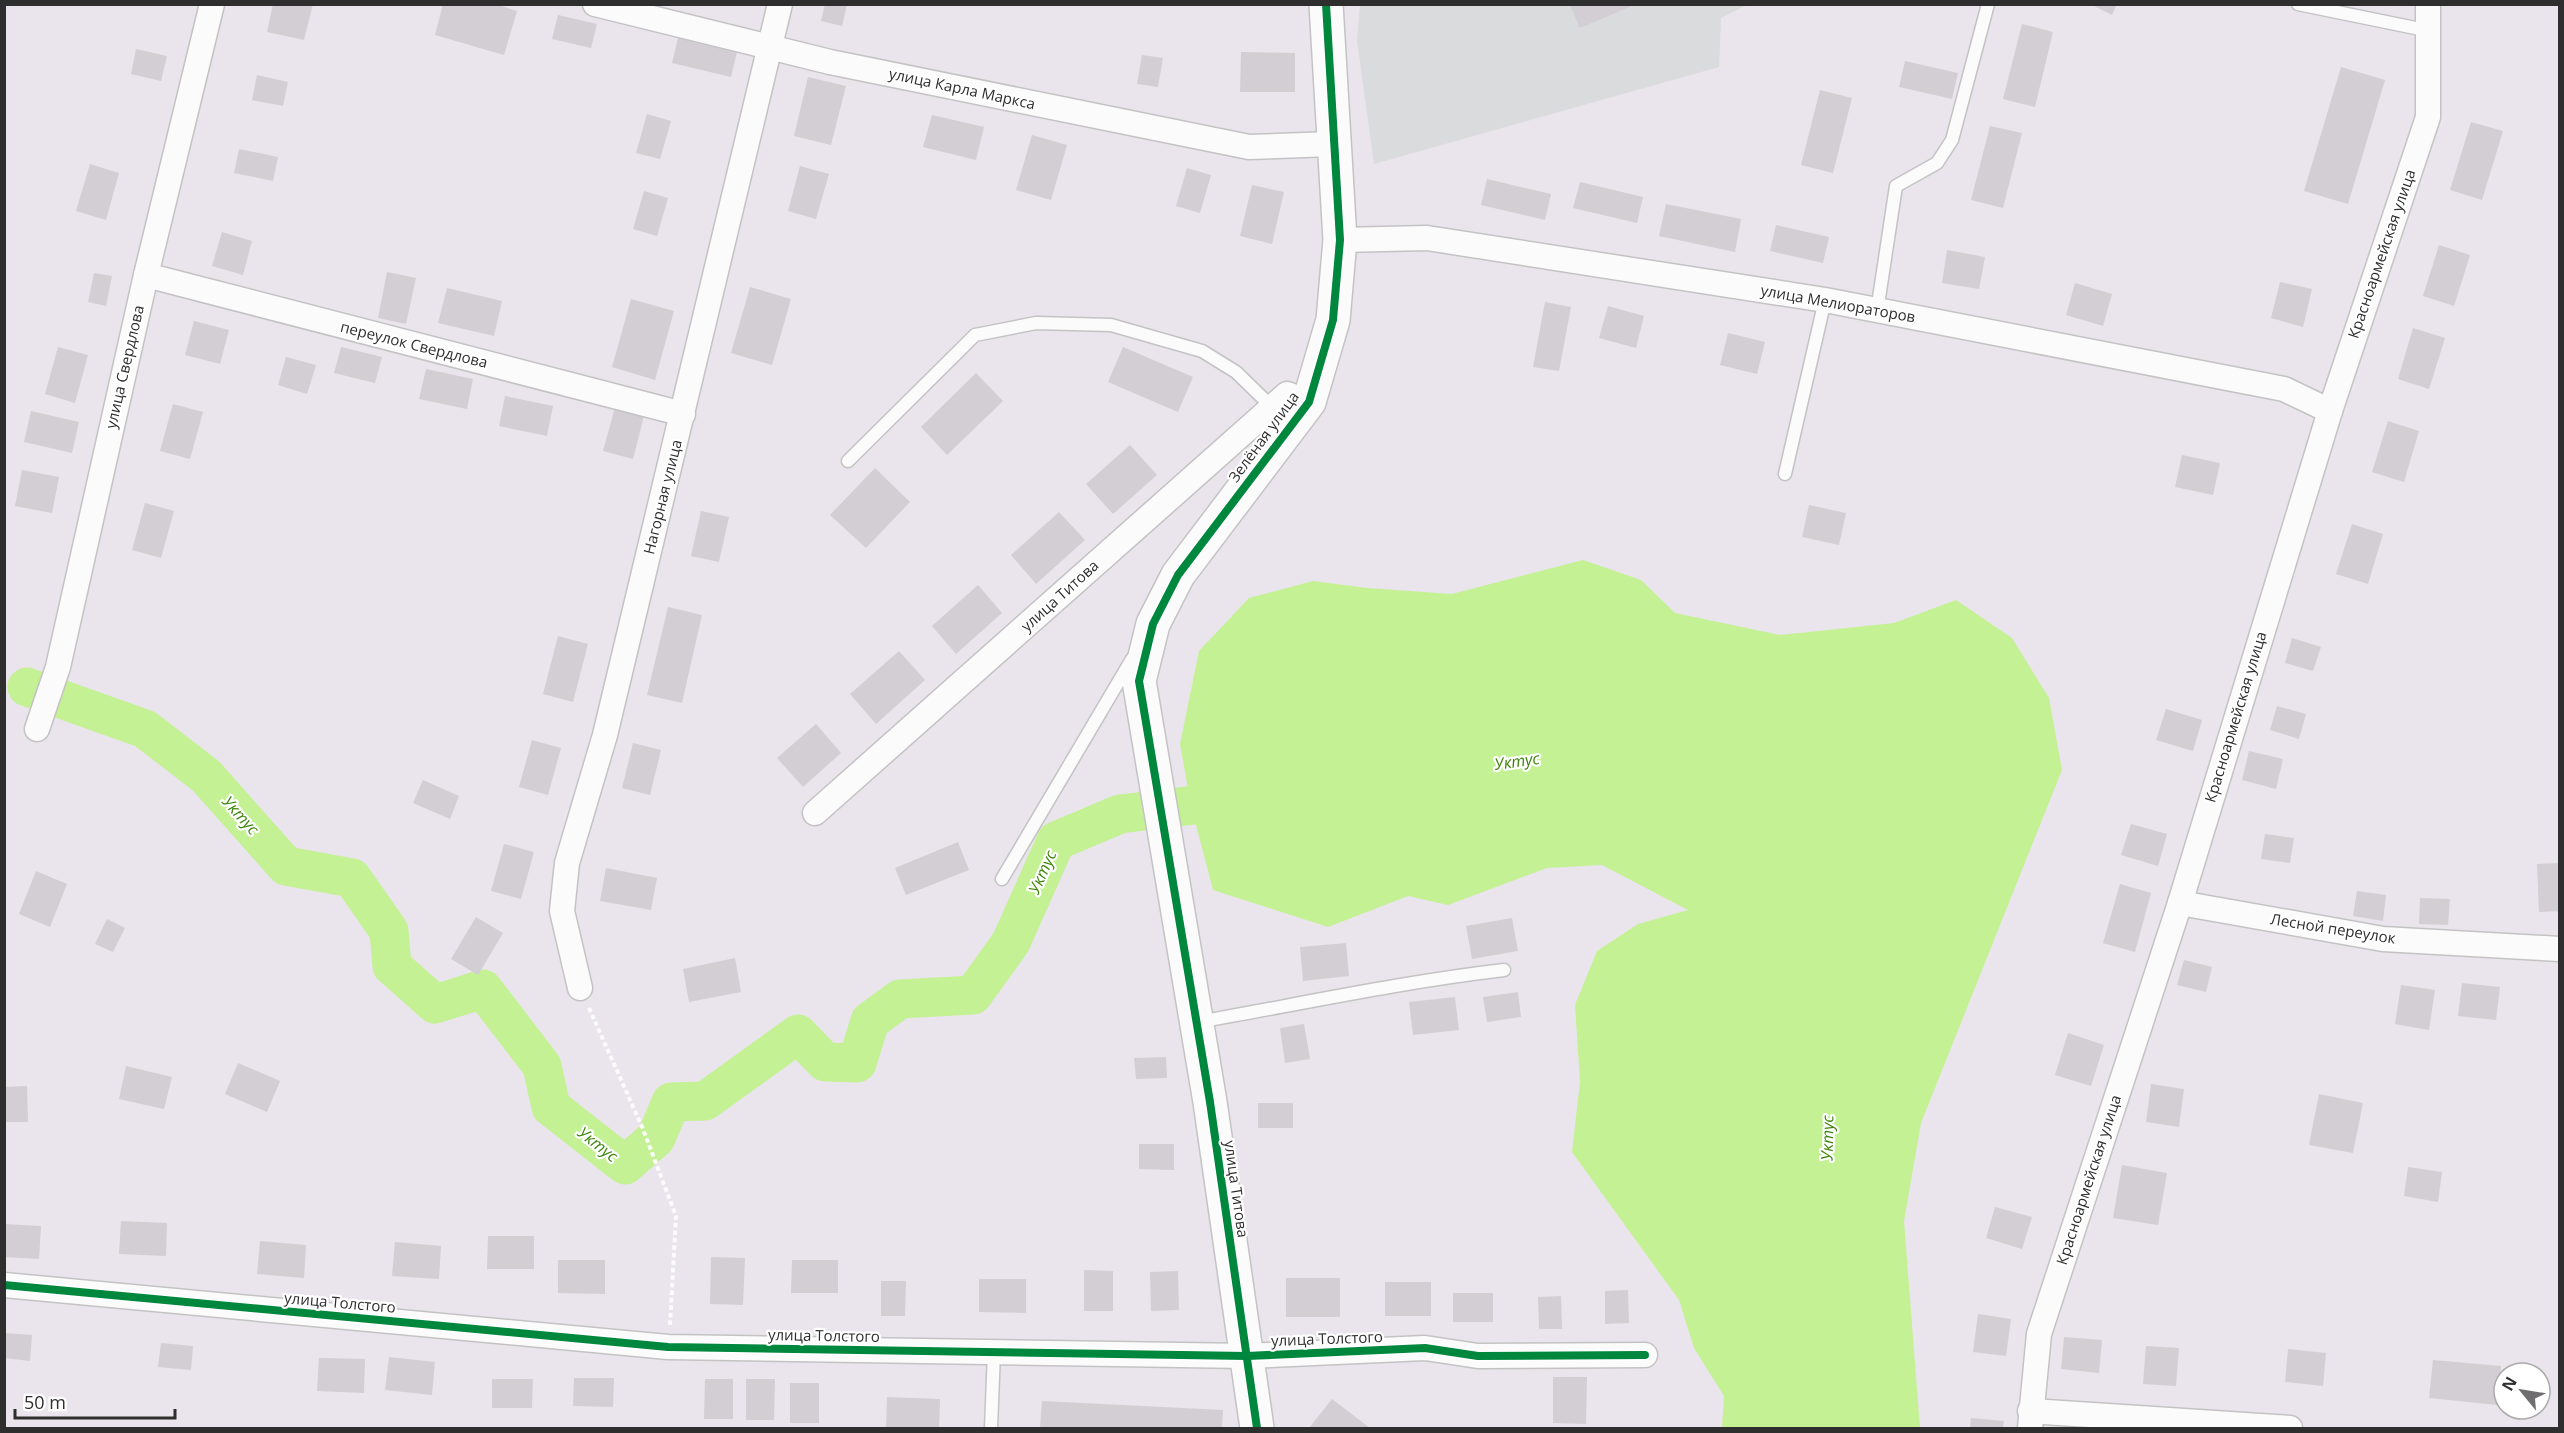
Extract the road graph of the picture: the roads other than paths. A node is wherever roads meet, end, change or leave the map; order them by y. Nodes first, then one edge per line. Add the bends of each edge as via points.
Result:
1 (212, 4) edge
2 (595, 4) edge
3 (780, 4) edge
4 (1326, 4) edge
5 (1988, 4) edge
6 (2298, 4) edge
7 (2428, 4) edge
8 (2430, 31) junction
9 (770, 48) junction
10 (1332, 144) junction
11 (1340, 240) junction
12 (146, 275) junction
13 (1825, 300) junction
14 (1877, 311) junction
15 (1309, 402) junction
16 (1272, 407) junction
17 (2330, 411) junction
18 (683, 414) junction
19 (848, 460) dead end
20 (1785, 474) dead end
21 (1153, 624) junction
22 (1139, 681) joint
23 (37, 729) dead end
24 (816, 813) dead end
25 (1002, 879) dead end
26 (2180, 903) junction
27 (2559, 949) edge
28 (1504, 970) dead end
29 (580, 988) road end
30 (1197, 1022) junction
31 (4, 1285) edge
32 (994, 1352) junction
33 (1645, 1355) dead end
34 (1247, 1356) junction
35 (2030, 1420) edge
36 (991, 1428) edge
37 (1257, 1428) edge
38 (2290, 1428) edge

1 - 12 street, улица Свердлова
2 - 9 street, улица Карла Маркса
3 - 9 street, Нагорная улица
4 - 10 street, Зелёная улица
5 - 14 lane via 1952,140 1937,163 1896,186
6 - 8 lane
7 - 8 street, Красноармейская улица
8 - 17 street, Красноармейская улица via 2428,117
9 - 10 street, улица Карла Маркса via 1249,147
9 - 18 street, Нагорная улица
10 - 11 street, Зелёная улица
11 - 13 street, улица Мелиораторов via 1427,238
11 - 15 street, Зелёная улица via 1333,320
12 - 18 street, переулок Свердлова
12 - 23 street, улица Свердлова via 58,667
13 - 14 street, улица Мелиораторов
13 - 20 lane
14 - 17 street, улица Мелиораторов via 2284,389
15 - 16 street, улица Титова via 1287,394
15 - 21 street, Зелёная улица via 1178,575
16 - 19 lane via 1236,372 1202,351 1111,325 1036,323 975,335
16 - 24 street, улица Титова
17 - 26 street, Красноармейская улица
18 - 29 street, Нагорная улица via 605,735 567,863 562,911
21 - 22 street, Зелёная улица
21 - 25 lane
22 - 30 street, улица Титова
26 - 27 street, Лесной переулок via 2383,939
26 - 35 street, Красноармейская улица via 2039,1334
28 - 30 lane via 1431,978
30 - 34 street, улица Титова
31 - 32 street, улица Толстого via 668,1347
32 - 34 street, улица Толстого
32 - 36 lane
33 - 34 street, улица Толстого via 1478,1356 1425,1348
34 - 37 street, улица Титова
35 - 38 street

